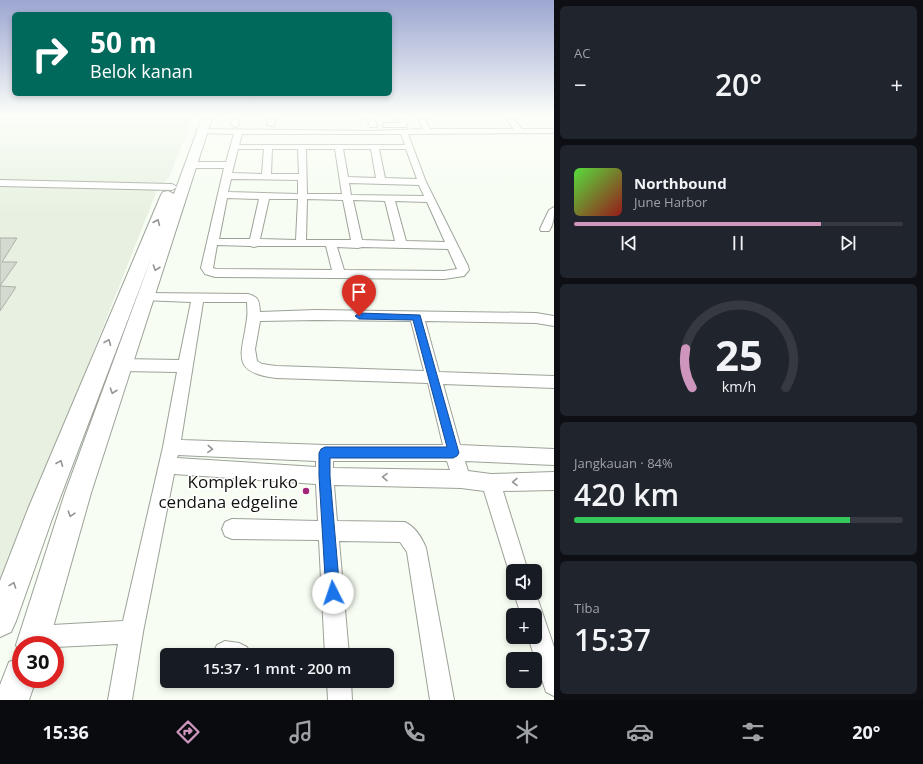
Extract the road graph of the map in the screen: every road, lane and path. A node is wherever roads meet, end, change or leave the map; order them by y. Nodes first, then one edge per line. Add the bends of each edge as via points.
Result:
1 (234, 147) edge
2 (268, 147) edge
3 (302, 147) edge
4 (339, 147) edge
5 (376, 147) edge
6 (409, 147) edge
7 (191, 148) edge
8 (196, 148) edge
9 (191, 165) junction
10 (229, 165) junction
11 (227, 176) junction
12 (266, 176) junction
13 (303, 177) junction
14 (344, 180) junction
15 (381, 180) junction
16 (422, 182) junction
17 (0, 183) edge
18 (172, 187) junction
19 (223, 195) junction
20 (265, 195) junction
21 (302, 196) junction
22 (348, 197) junction
23 (389, 198) junction
24 (430, 199) junction
25 (554, 210) edge
26 (545, 229) dead end
27 (213, 242) junction
28 (301, 243) junction
29 (254, 244) junction
30 (331, 244) junction
31 (401, 244) junction
32 (358, 245) junction
33 (453, 246) junction
34 (339, 274) junction
35 (146, 297) junction
36 (198, 298) junction
37 (254, 317) junction
38 (417, 317) junction
39 (554, 321) edge
40 (122, 365) junction
41 (186, 366) junction
42 (433, 379) junction
43 (554, 382) edge
44 (171, 447) junction
45 (325, 453) junction
46 (453, 453) junction
47 (554, 457) edge
48 (167, 465) junction
49 (324, 476) junction
50 (460, 478) junction
51 (554, 482) edge
52 (491, 483) junction
53 (232, 529) dead end
54 (329, 531) junction
55 (516, 564) edge
56 (0, 621) edge
57 (132, 632) junction
58 (35, 636) edge
59 (64, 638) edge
60 (541, 644) edge
61 (337, 648) edge
62 (554, 684) edge
63 (16, 688) edge
64 (339, 688) edge
65 (12, 700) edge
66 (120, 700) edge
67 (340, 700) edge
68 (442, 700) edge

1 - 10 street
2 - 12 street
3 - 13 street
4 - 14 street
5 - 15 street
6 - 16 street
7 - 18 main road
8 - 9 main road
9 - 10 street
9 -> 35 main road
10 - 11 street
11 - 12 street
11 - 19 street
12 - 13 street
13 - 21 street
14 - 15 street
14 - 22 street
15 - 16 street
16 - 24 street
17 - 18 street
56 -> 18 main road via 127,294
19 - 20 street
19 - 27 street
20 - 21 street
20 - 29 street
21 - 22 street
21 - 28 street
22 - 23 street
22 - 32 street
23 - 24 street
23 - 31 street
24 - 33 street
25 - 26 street
27 - 29 street
27 - 34 street via 207,268 215,273
28 - 29 street
28 - 30 street
30 - 32 street
30 - 34 street
31 - 32 street
31 - 33 street
33 - 34 street via 463,270 460,273
35 - 36 street
35 - 40 main road
36 - 37 street via 248,298 253,300
36 - 41 street
37 - 38 street
37 - 42 street via 248,351 250,362 259,370
38 - 39 street via 536,318
38 - 42 street
40 - 41 street
40 -> 58 main road via 78,493
41 - 44 street
42 - 43 street
42 - 46 street
44 -> 45 street
44 - 48 street
45 - 46 street
45 - 49 street
46 - 47 street
46 - 50 street
48 - 49 street
48 - 57 street
50 -> 49 street
49 - 54 street
50 - 52 street
51 -> 52 street
52 - 55 street
53 - 54 street
54 - 61 street
54 - 68 street via 405,532 411,539 416,548
57 - 59 street
57 - 66 street
60 - 62 street
63 - 65 main road
64 - 67 street

